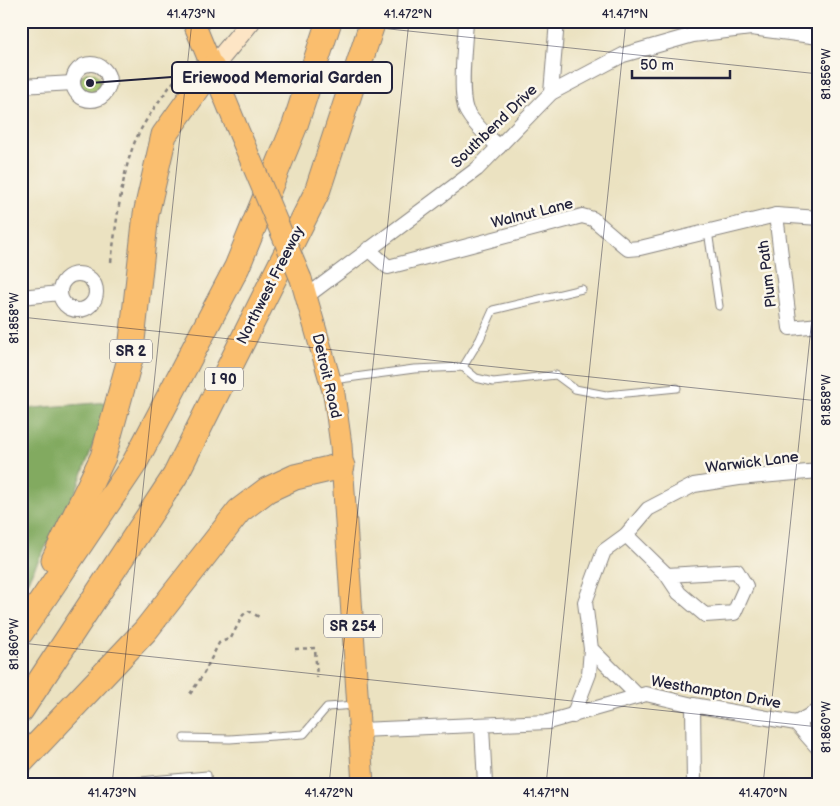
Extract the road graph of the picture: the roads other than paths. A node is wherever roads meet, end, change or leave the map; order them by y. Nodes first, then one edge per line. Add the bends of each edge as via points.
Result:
1 (193, 21) edge
2 (250, 21) edge
3 (329, 21) edge
4 (373, 21) edge
5 (466, 21) edge
6 (557, 21) edge
7 (819, 37) edge
8 (212, 68) junction
9 (73, 83) dead end
10 (21, 86) edge
11 (551, 93) junction
12 (499, 147) junction
13 (776, 215) junction
14 (819, 218) edge
15 (708, 231) junction
16 (368, 249) junction
17 (304, 287) junction
18 (582, 289) dead end
19 (60, 294) dead end
20 (21, 297) edge
21 (719, 306) dead end
22 (819, 325) edge
23 (463, 367) junction
24 (331, 381) junction
25 (677, 388) dead end
26 (342, 466) junction
27 (819, 471) edge
28 (626, 535) junction
29 (667, 576) junction
30 (21, 632) edge
31 (590, 649) junction
32 (638, 696) junction
33 (358, 705) junction
34 (693, 705) junction
35 (21, 710) edge
36 (819, 710) edge
37 (572, 716) junction
38 (796, 724) junction
39 (482, 726) junction
40 (360, 730) junction
41 (184, 738) dead end
42 (819, 749) edge
43 (21, 762) edge
44 (126, 784) edge
45 (485, 784) dead end
46 (97, 785) edge
47 (208, 785) edge
48 (363, 785) edge
49 (694, 785) edge

1 - 8 main road, Detroit Road
2 - 8 main road
3 - 30 highway, I 90 via 295,125 237,267 134,464
4 - 35 highway, Northwest Freeway / I 90 via 317,192 176,476
5 - 12 street via 463,82 466,109
6 - 11 street
7 - 11 street, Southbend Drive via 751,28 693,35 623,55
8 - 17 main road, Detroit Road, bridge
8 - 30 highway, SR 2 via 164,135 146,214 130,359 103,457
9 - 10 street
11 - 12 street, Southbend Drive
12 - 16 street, Southbend Drive via 477,169
13 - 14 street, Walnut Lane
13 - 15 street, Walnut Lane
13 - 22 street, Plum Path via 790,328
15 - 16 street, Walnut Lane via 628,249 594,219 582,216 388,267
15 - 21 lane
16 - 17 street, Southbend Drive
17 - 24 main road, Detroit Road
18 - 23 lane via 493,310
19 - 20 street
23 - 24 lane via 414,369
23 - 25 lane via 476,378 493,382 556,376 575,389 606,395
24 - 26 main road, Detroit Road
26 - 33 main road, Detroit Road / SR 254
26 - 43 highway via 295,477 267,490 239,511 145,631
27 - 28 street, Warwick Lane via 694,485 648,508
28 - 29 street
28 - 31 street, Warwick Lane via 604,551 585,602
29 - 29 street via 736,571 746,586 734,612 705,615 679,593
31 - 32 street
31 - 37 street, Warwick Lane via 588,674
32 - 34 street, Westhampton Drive via 646,694
32 - 37 street, Westhampton Drive
33 - 40 main road, Detroit Road / SR 254
33 - 41 lane via 327,707 304,734 230,739
34 - 38 street, Westhampton Drive
34 - 49 street
36 - 38 street
37 - 39 street, Westhampton Drive via 548,722
38 - 42 street, Westhampton Drive
39 - 40 street, Westhampton Drive
39 - 45 street
40 - 48 main road, Detroit Road / SR 254
44 - 46 lane
44 - 47 lane via 207,775

